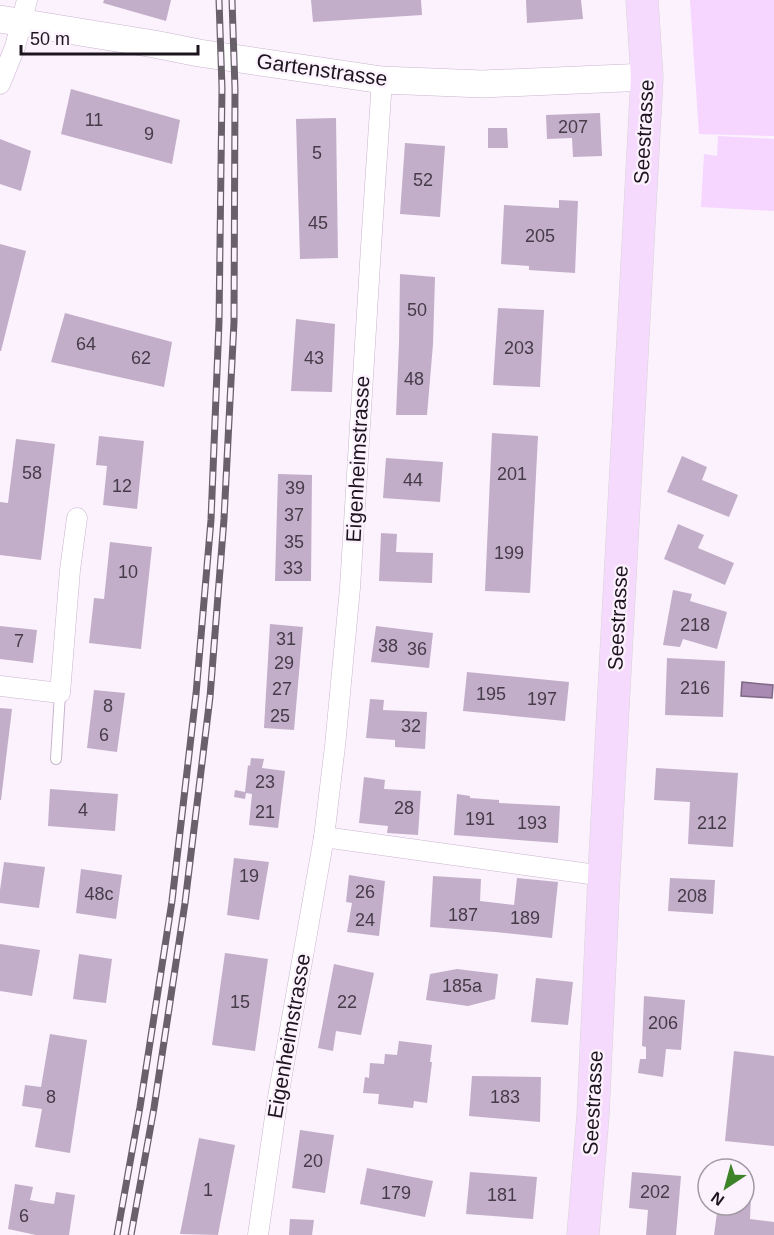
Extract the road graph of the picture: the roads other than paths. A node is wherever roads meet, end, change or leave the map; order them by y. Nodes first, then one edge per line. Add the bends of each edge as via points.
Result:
1 (642, 0) edge
2 (16, 14) edge
3 (647, 77) junction
4 (382, 80) junction
5 (0, 84) edge
6 (77, 518) dead end
7 (0, 686) edge
8 (60, 693) junction
9 (56, 759) dead end
10 (324, 837) junction
11 (604, 876) junction
12 (258, 1235) edge
13 (583, 1235) edge

1 - 3 main road, Seestrasse
2 - 4 street, Gartenstrasse via 199,53
2 - 5 street via 15,47
3 - 4 street, Gartenstrasse via 482,84
3 - 11 main road, Seestrasse
4 - 10 street, Eigenheimstrasse via 350,588
6 - 8 street
7 - 8 street
8 - 9 lane
10 - 11 street
10 - 12 street, Eigenheimstrasse
11 - 13 main road, Seestrasse

